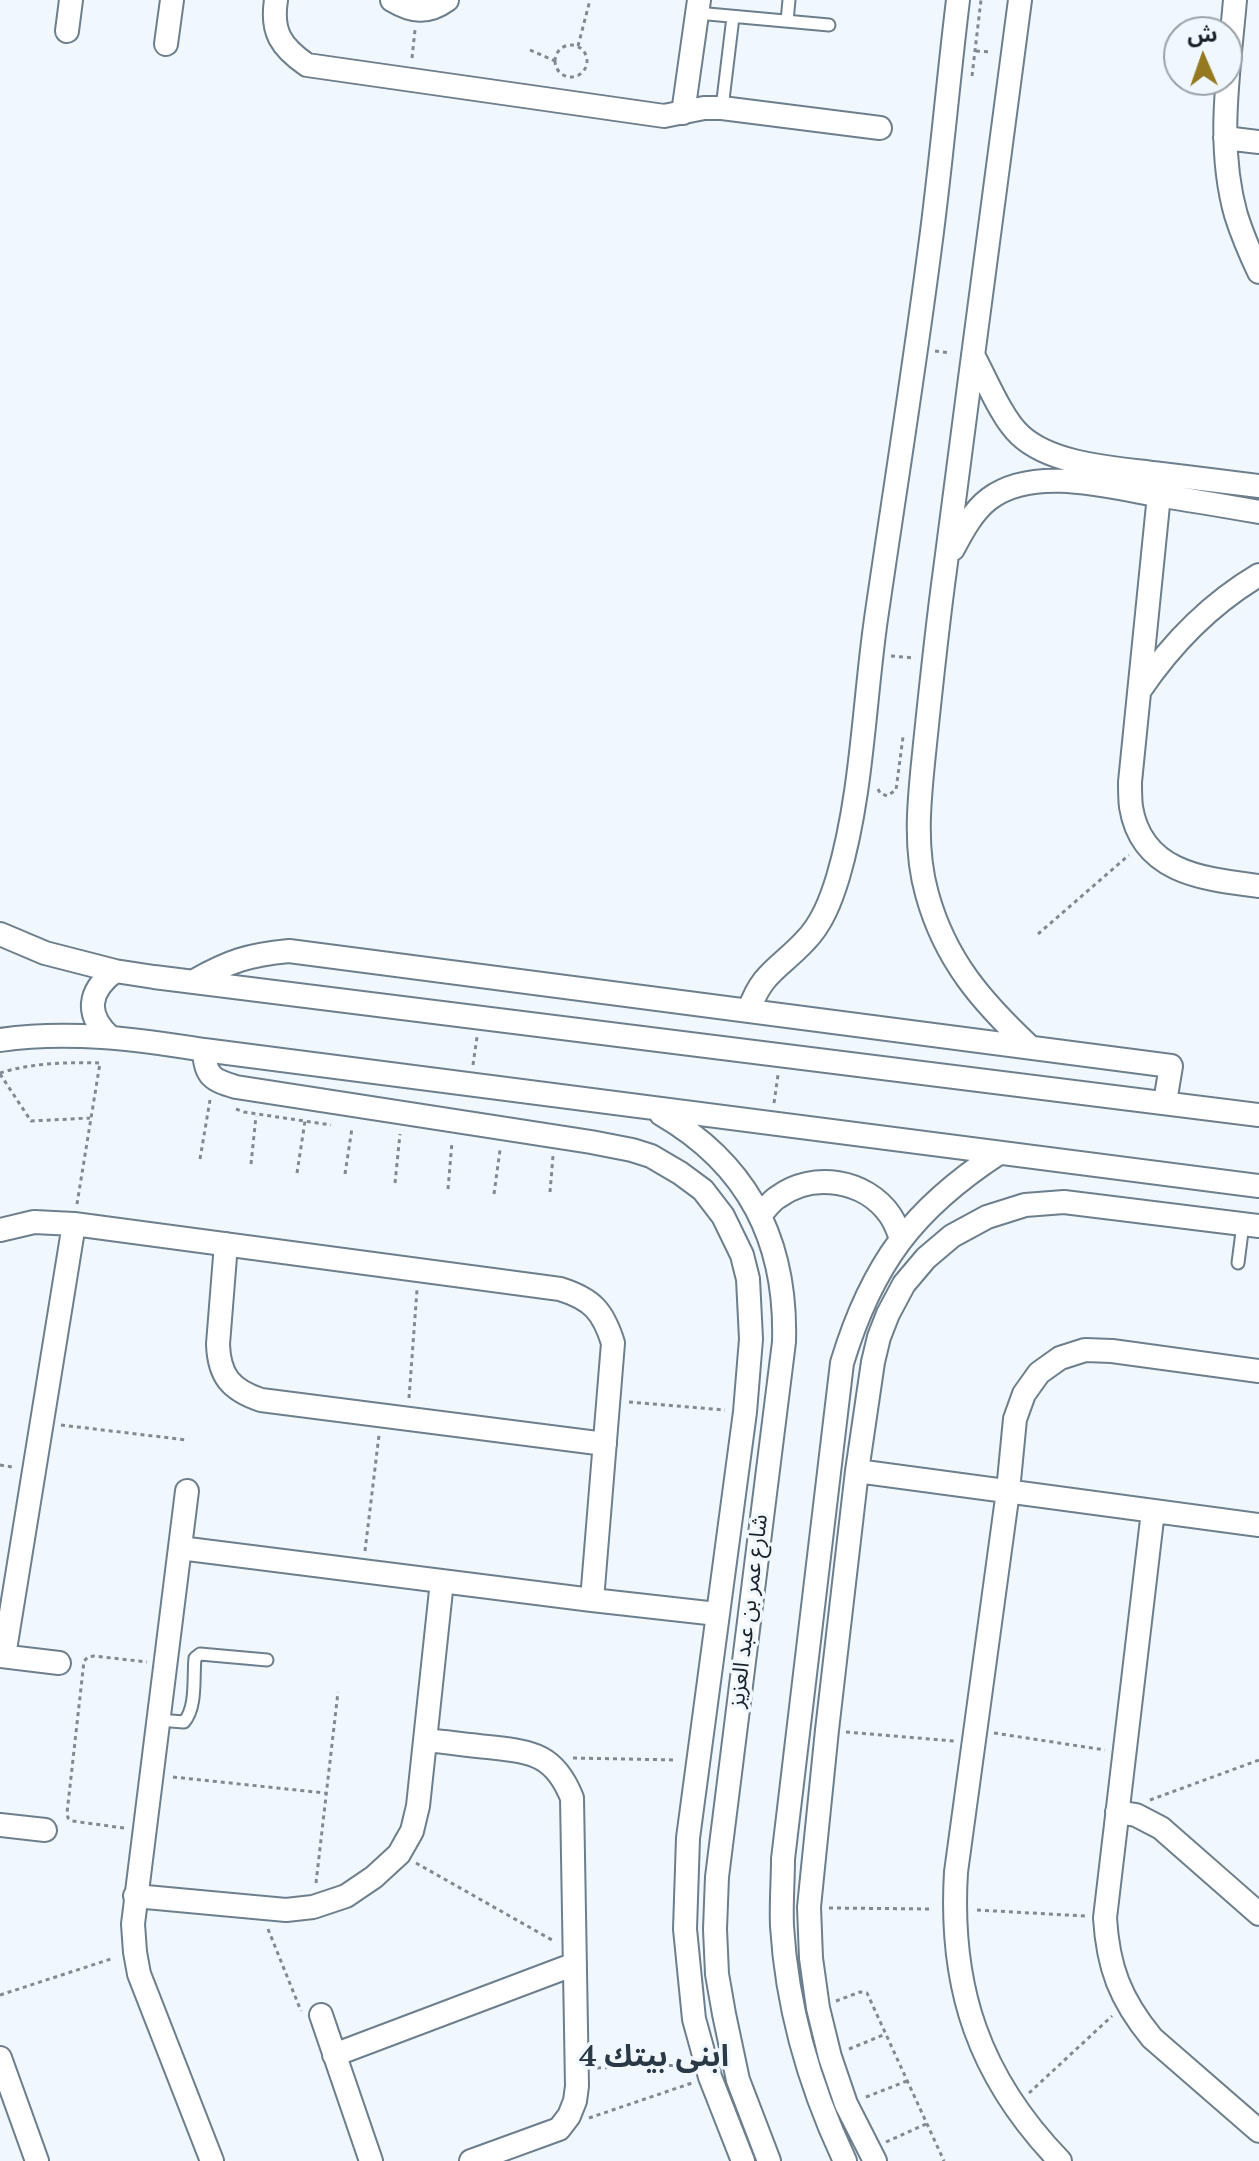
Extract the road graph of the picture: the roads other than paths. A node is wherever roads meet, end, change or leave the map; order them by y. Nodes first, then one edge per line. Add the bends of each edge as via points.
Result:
1 (71, 0) edge
2 (172, 0) edge
3 (276, 0) edge
4 (392, 0) edge
5 (447, 0) edge
6 (789, 0) edge
7 (958, 0) edge
8 (1020, 0) edge
9 (1235, 0) edge
10 (698, 7) edge
11 (733, 17) junction
12 (787, 21) junction
13 (829, 25) dead end
14 (67, 31) dead end
15 (166, 44) dead end
16 (722, 108) junction
17 (683, 113) junction
18 (880, 128) dead end
19 (1225, 138) junction
20 (1259, 142) edge
21 (1259, 272) edge
22 (973, 355) junction
23 (1259, 486) edge
24 (1159, 495) junction
25 (1259, 512) edge
26 (946, 560) junction
27 (1259, 575) edge
28 (1139, 691) junction
29 (1259, 886) edge
30 (0, 934) edge
31 (115, 971) junction
32 (194, 981) junction
33 (749, 1010) junction
34 (110, 1037) junction
35 (0, 1040) edge
36 (1030, 1047) junction
37 (204, 1050) junction
38 (1165, 1102) junction
39 (649, 1107) junction
40 (1259, 1115) edge
41 (999, 1153) junction
42 (1259, 1186) edge
43 (760, 1215) junction
44 (74, 1224) junction
45 (1251, 1225) edge
46 (0, 1230) edge
47 (901, 1238) junction
48 (226, 1244) junction
49 (1238, 1263) dead end
50 (1259, 1371) edge
51 (744, 1418) junction
52 (773, 1427) junction
53 (605, 1444) junction
54 (857, 1471) junction
55 (187, 1491) dead end
56 (1008, 1491) junction
57 (1153, 1511) junction
58 (1259, 1525) edge
59 (180, 1548) junction
60 (442, 1581) junction
61 (592, 1600) junction
62 (717, 1614) junction
63 (810, 1641) junction
64 (837, 1644) junction
65 (2, 1656) edge
66 (267, 1660) dead end
67 (59, 1663) dead end
68 (158, 1720) junction
69 (425, 1740) junction
70 (1117, 1812) junction
71 (0, 1825) edge
72 (45, 1830) dead end
73 (688, 1838) junction
74 (721, 1841) junction
75 (135, 1896) junction
76 (1259, 1914) edge
77 (575, 1964) junction
78 (321, 2015) road end
79 (334, 2055) junction
80 (0, 2058) edge
81 (733, 2058) junction
82 (709, 2071) junction
83 (1259, 2131) edge
84 (871, 2156) edge
85 (37, 2161) edge
86 (212, 2161) edge
87 (371, 2161) edge
88 (471, 2161) edge
89 (743, 2161) edge
90 (769, 2161) edge
91 (845, 2161) edge
92 (1060, 2161) edge

1 - 14 street
2 - 15 street
3 - 17 street via 278,36 307,65 664,116
4 - 5 street via 417,11
6 - 12 lane
7 - 33 street via 930,246 855,792 839,874 820,923 764,978
8 - 22 street
9 - 19 street
10 - 11 lane
10 - 17 street
11 - 12 lane
11 - 16 lane
12 - 13 lane
16 - 17 street
16 - 18 street
19 - 20 street
19 - 21 street via 1236,215
22 - 23 street via 1009,422 1045,451 1121,469
22 - 26 street
24 - 25 street
24 - 26 street via 1075,481 1012,487 988,500
24 - 28 street
26 - 36 street via 921,792 919,843 926,893 944,941 970,985
27 - 28 street via 1195,622
28 - 29 street via 1130,782 1131,807 1145,841 1178,870
30 - 31 street via 45,953
31 - 32 street
31 - 34 street via 96,990 93,1003 94,1016
32 - 33 street via 256,954 289,951
32 - 38 street
33 - 36 street
34 - 35 street
34 - 37 street
36 - 38 street via 1171,1066
37 - 39 street
37 - 51 street via 208,1072 225,1084 614,1146 651,1156 680,1173 703,1190 723,1216 742,1255 751,1317
38 - 40 street
39 - 41 street
39 - 43 street, شارع عمر بن عبد العزيز via 714,1152
41 - 42 street
41 - 47 street via 935,1200
43 - 47 street via 800,1185 851,1185 891,1215
43 - 52 street, شارع عمر بن عبد العزيز via 773,1245 785,1309
44 - 46 street via 34,1222
44 - 48 street
44 - 65 street
45 - 49 lane
45 - 54 street via 1064,1202 1025,1205 952,1236 904,1284 888,1314 873,1362
47 - 63 street via 867,1292 842,1363
48 - 53 street via 579,1295 595,1307 613,1343
48 - 53 street via 219,1360 233,1387 246,1395
50 - 56 street via 1112,1351 1085,1350 1060,1358 1039,1373 1024,1394 1015,1419
51 - 52 street
51 - 62 street
52 - 74 street, شارع عمر بن عبد العزيز
53 - 61 street
54 - 56 street
54 - 64 street
55 - 59 street
56 - 57 street
56 - 92 street via 956,1872 959,1974 985,2054 1014,2107
57 - 58 street
57 - 70 street
59 - 60 street
59 - 68 street
60 - 61 street
60 - 69 street
61 - 62 street
62 - 73 street
63 - 64 street
63 - 91 street via 783,1859 782,1926 804,2058
64 - 84 street via 809,1907 811,1958 830,2057
65 - 67 street
66 - 68 lane via 200,1654 195,1658 188,1719
68 - 75 street
69 - 75 street via 412,1831 399,1854 346,1896 286,1910
69 - 77 street via 525,1751 555,1768 565,1782 572,1798
70 - 76 street via 1161,1828
70 - 83 street via 1106,1942 1126,2003 1152,2038
71 - 72 street
73 - 74 street
73 - 82 street via 688,1973
74 - 81 street, شارع عمر بن عبد العزيز via 717,1974
75 - 86 street via 135,1952 146,1995
77 - 79 street
77 - 88 street via 577,2068 569,2116 559,2129
78 - 79 street
79 - 87 street
80 - 85 street
81 - 82 street
81 - 90 street, شارع عمر بن عبد العزيز
82 - 89 street

